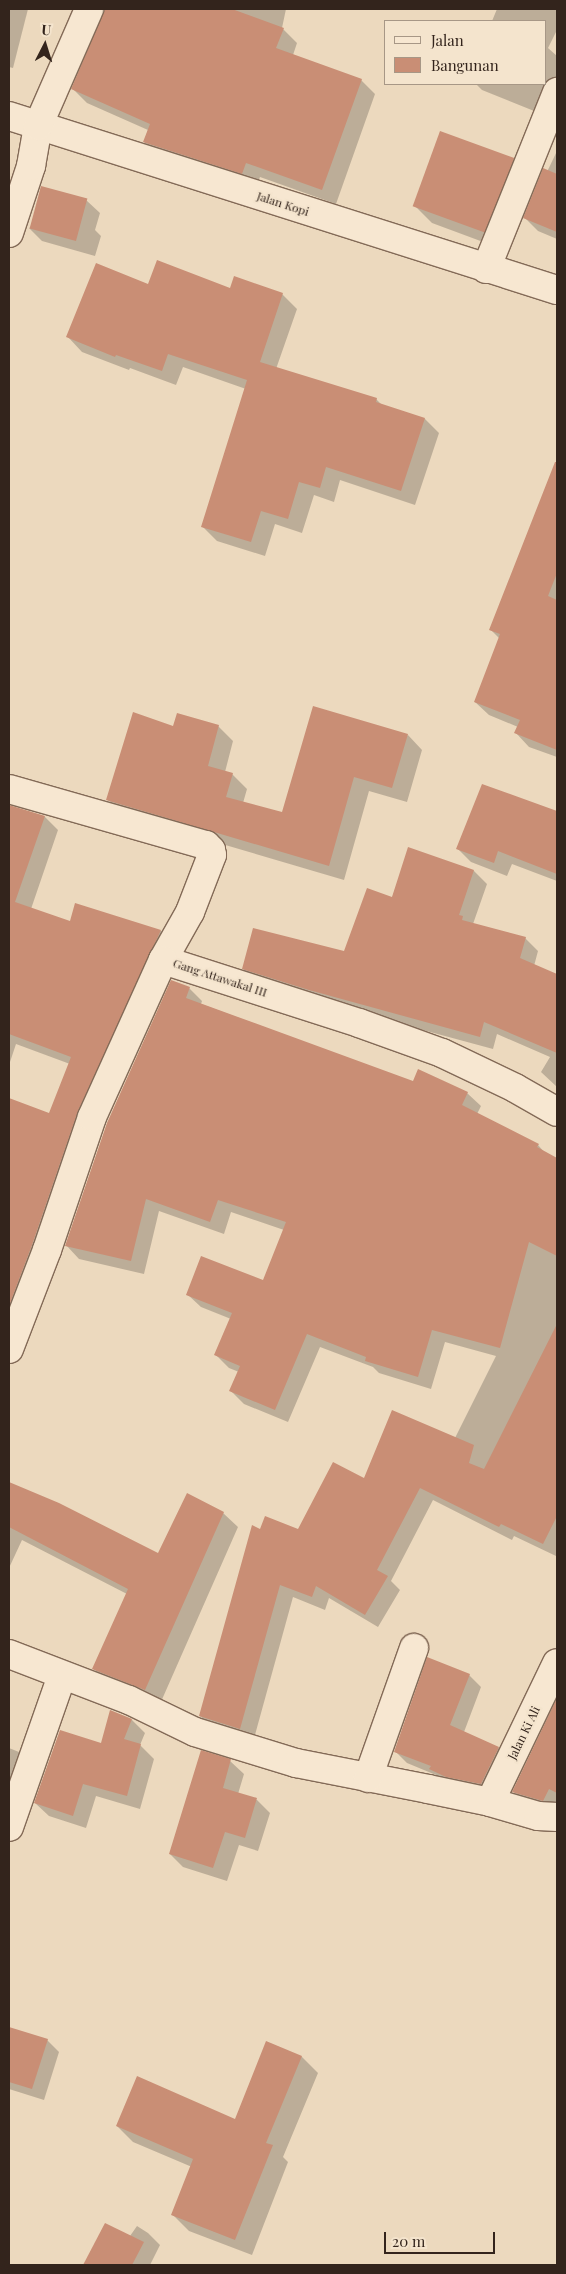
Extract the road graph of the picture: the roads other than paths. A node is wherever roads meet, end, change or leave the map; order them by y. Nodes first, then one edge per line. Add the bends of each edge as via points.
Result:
1 (89, 9) edge
2 (557, 92) edge
3 (9, 116) edge
4 (38, 126) junction
5 (9, 233) edge
6 (486, 269) junction
7 (557, 290) edge
8 (9, 789) edge
9 (162, 960) junction
10 (557, 1112) edge
11 (9, 1349) edge
12 (414, 1648) dead end
13 (9, 1654) edge
14 (557, 1664) edge
15 (62, 1676) junction
16 (368, 1778) junction
17 (490, 1802) junction
18 (557, 1817) edge
19 (9, 1827) edge

1 - 4 street
2 - 6 street
3 - 4 street, Jalan Kopi
4 - 5 street via 31,166
4 - 6 street, Jalan Kopi
6 - 7 street, Jalan Kopi
8 - 9 street, Gang Attawakal III via 206,845 211,850 212,855 190,912
9 - 10 street, Gang Attawakal III via 442,1053
9 - 11 street via 92,1117
12 - 16 street
13 - 15 street
14 - 17 street, Jalan Ki Ali
15 - 16 street via 129,1700 195,1732 296,1763
15 - 19 street
16 - 17 street
17 - 18 street via 538,1816

